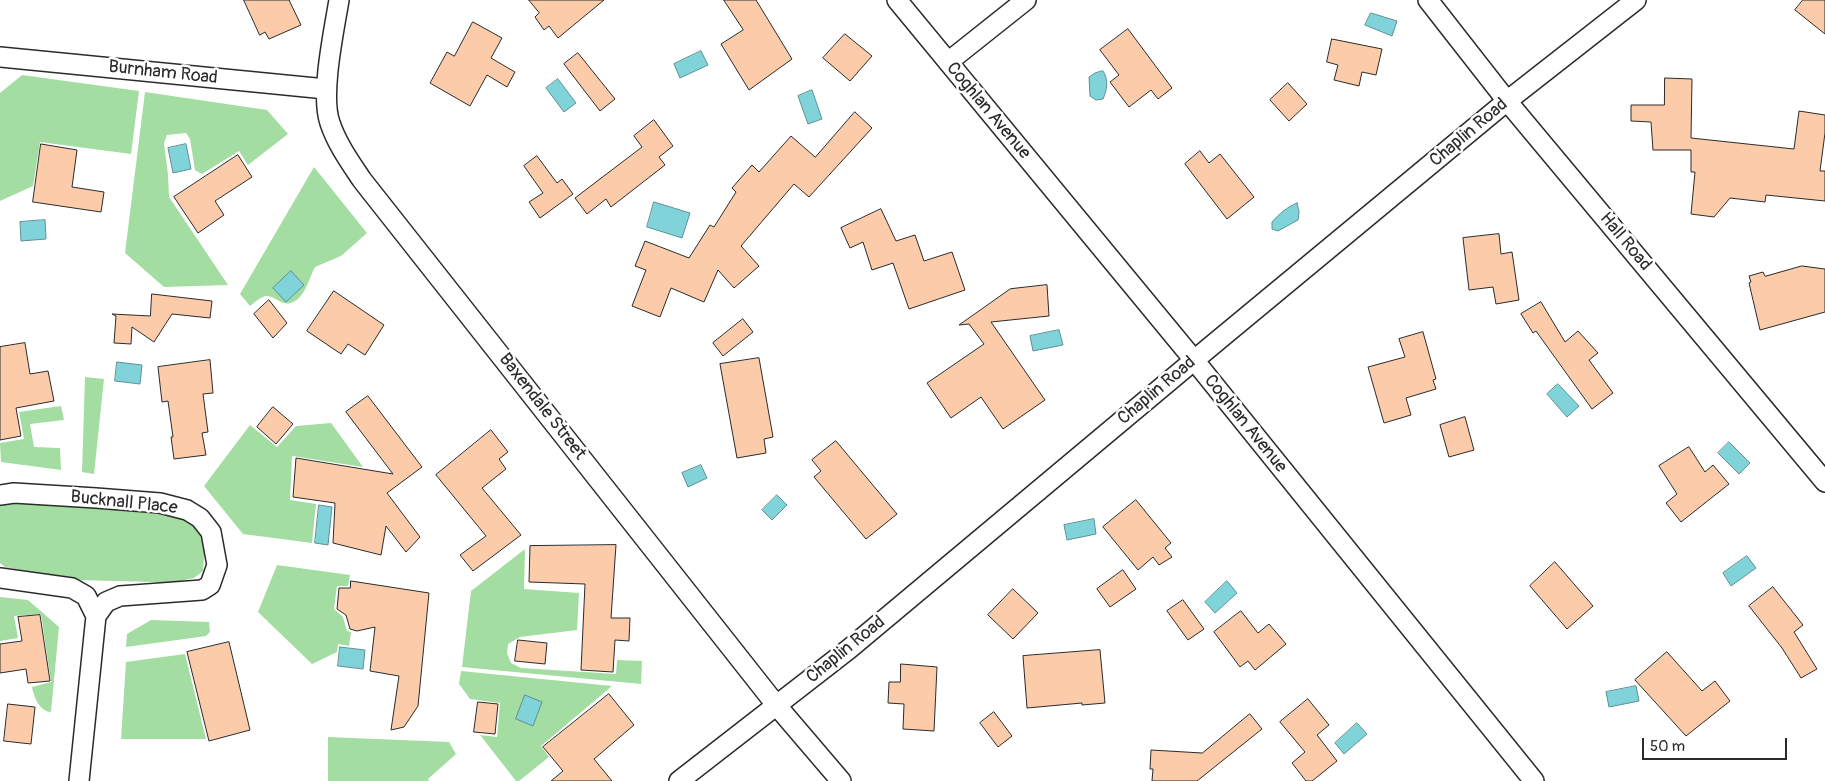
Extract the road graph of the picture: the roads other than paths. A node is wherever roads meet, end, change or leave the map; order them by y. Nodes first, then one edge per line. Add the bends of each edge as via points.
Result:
1 (339, 0) edge
2 (897, 0) edge
3 (1026, 0) edge
4 (1428, 0) edge
5 (1636, 0) edge
6 (0, 57) edge
7 (948, 62) junction
8 (326, 89) junction
9 (1507, 101) junction
10 (1194, 360) junction
11 (1825, 482) edge
12 (0, 495) edge
13 (0, 578) edge
14 (96, 616) junction
15 (777, 706) junction
16 (79, 781) edge
17 (679, 781) edge
18 (841, 781) edge
19 (1534, 781) edge

1 - 8 street, Baxendale Street
2 - 7 street, Coghlan Avenue
3 - 7 street
4 - 9 street, Hall Road
5 - 9 street, Chaplin Road
6 - 8 street, Burnham Road
7 - 10 street, Coghlan Avenue
8 - 15 street, Baxendale Street via 329,122 343,152 362,180
9 - 10 street, Chaplin Road
9 - 11 street, Hall Road
10 - 15 street, Chaplin Road via 850,649
10 - 19 street, Coghlan Avenue
12 - 14 street, Bucknall Place via 14,493 160,503 180,507 200,518 211,532 216,565 210,585 202,590 120,596 106,602
13 - 14 street via 72,588 86,596
14 - 16 street
15 - 17 street, Chaplin Road
15 - 18 street, Baxendale Street

